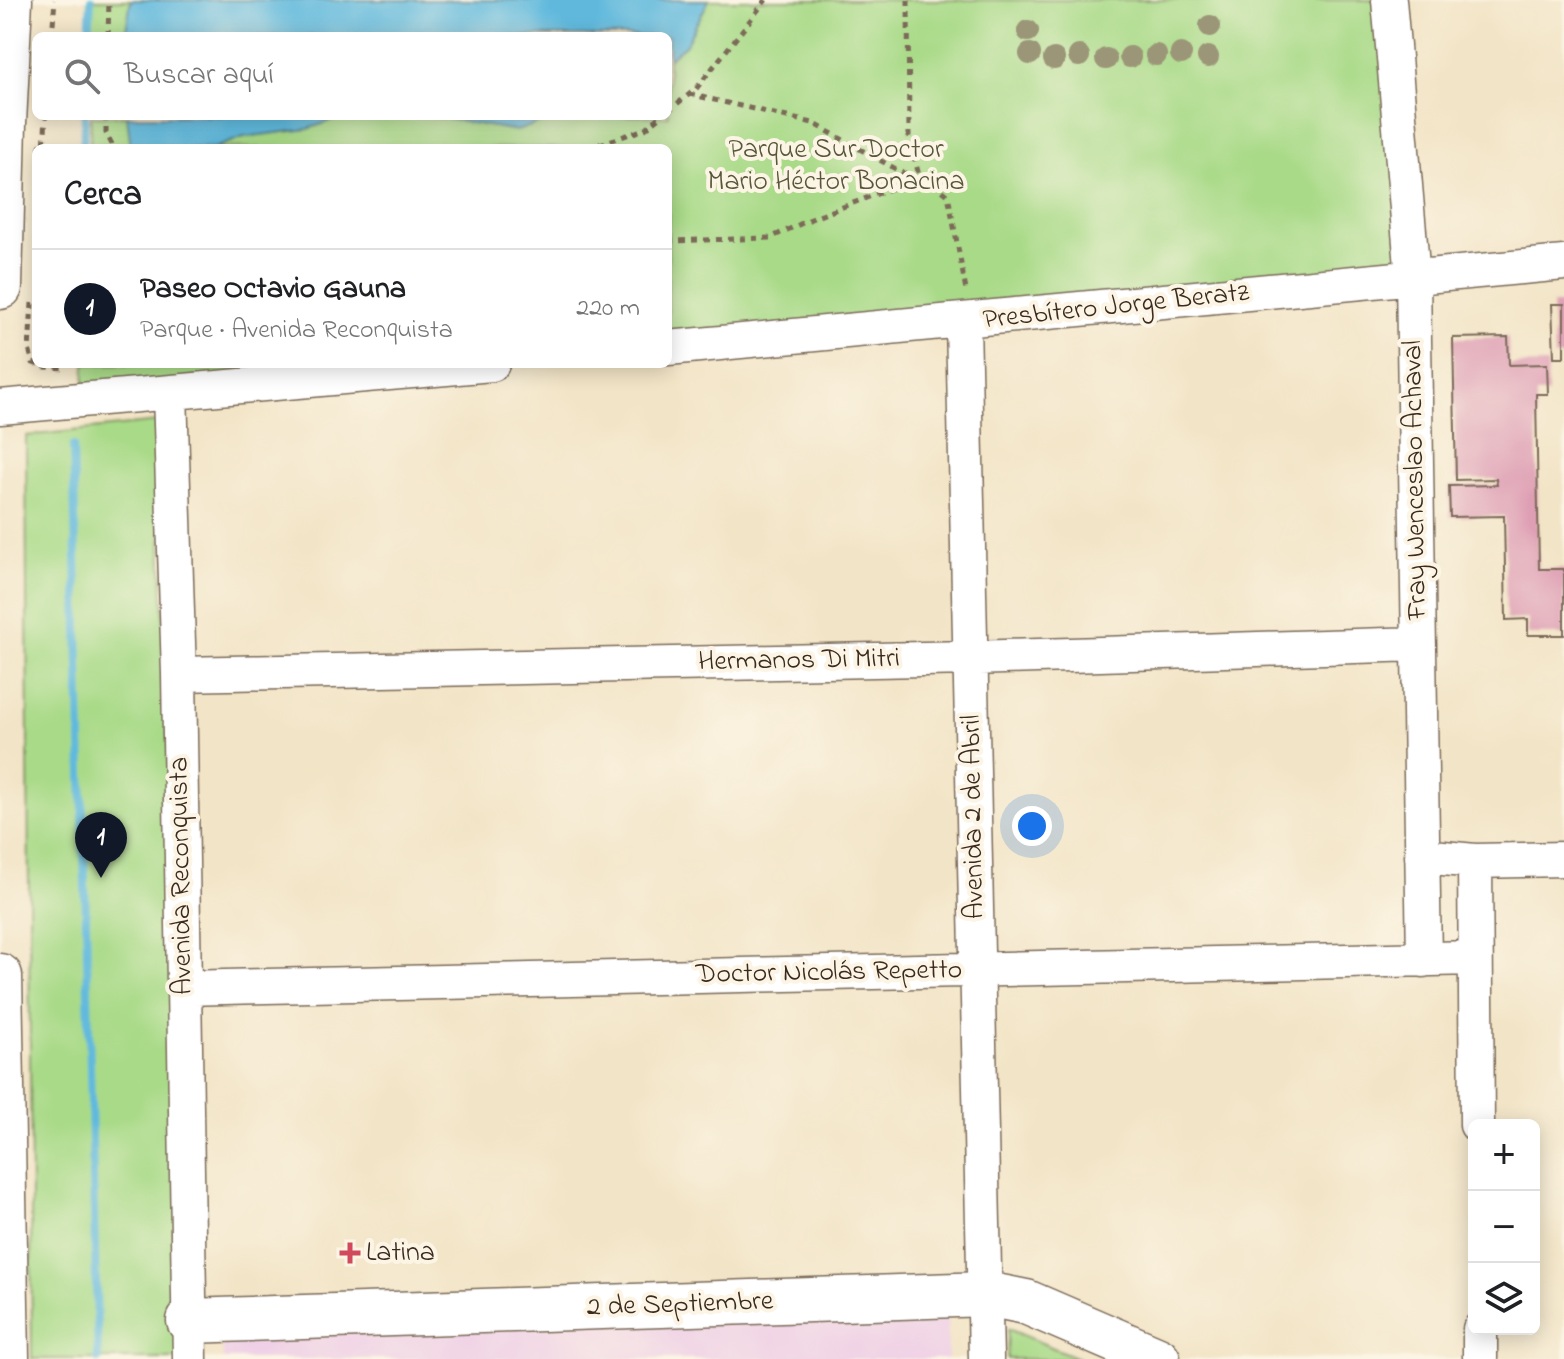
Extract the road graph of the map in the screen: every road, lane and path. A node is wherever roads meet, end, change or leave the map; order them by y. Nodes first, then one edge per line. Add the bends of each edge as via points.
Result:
1 (10, 0) edge
2 (55, 0) edge
3 (109, 0) edge
4 (766, 0) edge
5 (908, 0) edge
6 (1389, 0) edge
7 (52, 32) edge
8 (108, 32) edge
9 (689, 94) junction
10 (672, 108) edge
11 (46, 120) edge
12 (106, 120) edge
13 (656, 120) edge
14 (44, 144) edge
15 (112, 144) edge
16 (600, 144) edge
17 (921, 184) junction
18 (672, 241) edge
19 (1564, 263) edge
20 (1413, 278) junction
21 (16, 294) edge
22 (963, 322) junction
23 (672, 348) edge
24 (32, 360) edge
25 (448, 368) edge
26 (170, 393) junction
27 (0, 407) edge
28 (1419, 644) junction
29 (972, 658) junction
30 (179, 674) junction
31 (1422, 856) junction
32 (1564, 859) edge
33 (1475, 861) junction
34 (1474, 958) junction
35 (1424, 960) junction
36 (977, 969) junction
37 (0, 976) edge
38 (184, 988) junction
39 (1477, 1119) edge
40 (986, 1294) junction
41 (1480, 1335) edge
42 (190, 1340) edge
43 (7, 1359) edge
44 (986, 1359) edge
45 (1158, 1359) edge
46 (1480, 1359) edge

1 - 21 main road via 4,123
2 - 7 path
3 - 8 path
4 - 9 path
5 - 17 path via 909,137
6 - 20 street, Fray Wenceslao Achaval
9 - 10 path
9 - 17 path via 813,123
11 - 14 path
12 - 15 path
13 - 16 path
17 - 18 path via 890,189 770,238
17 - 22 path via 932,182 948,195 967,295
19 - 20 street, Presbítero Jorge Beratz
20 - 22 street, Presbítero Jorge Beratz
20 - 28 street, Fray Wenceslao Achaval
21 - 24 path
22 - 23 street, Presbítero Jorge Beratz
22 - 29 street, Avenida 2 de Abril
25 - 26 street
26 - 27 street
26 - 30 street, Avenida Reconquista
28 - 29 street, Hermanos Di Mitri
28 - 31 street, Fray Wenceslao Achaval
29 - 30 street, Hermanos Di Mitri
29 - 36 street, Avenida 2 de Abril
30 - 38 street, Avenida Reconquista
31 - 33 street
31 - 35 street, Fray Wenceslao Achaval
32 - 33 street
33 - 34 street
34 - 35 street, Doctor Nicolás Repetto
34 - 39 street
35 - 36 street, Doctor Nicolás Repetto
36 - 38 street, Doctor Nicolás Repetto
36 - 40 street, Avenida 2 de Abril
37 - 43 main road
38 - 42 street, Avenida Reconquista
40 - 42 main road, 2 de Septiembre
40 - 44 street, Avenida 2 de Abril
40 - 45 main road, 2 de Septiembre via 1037,1306
41 - 46 street

